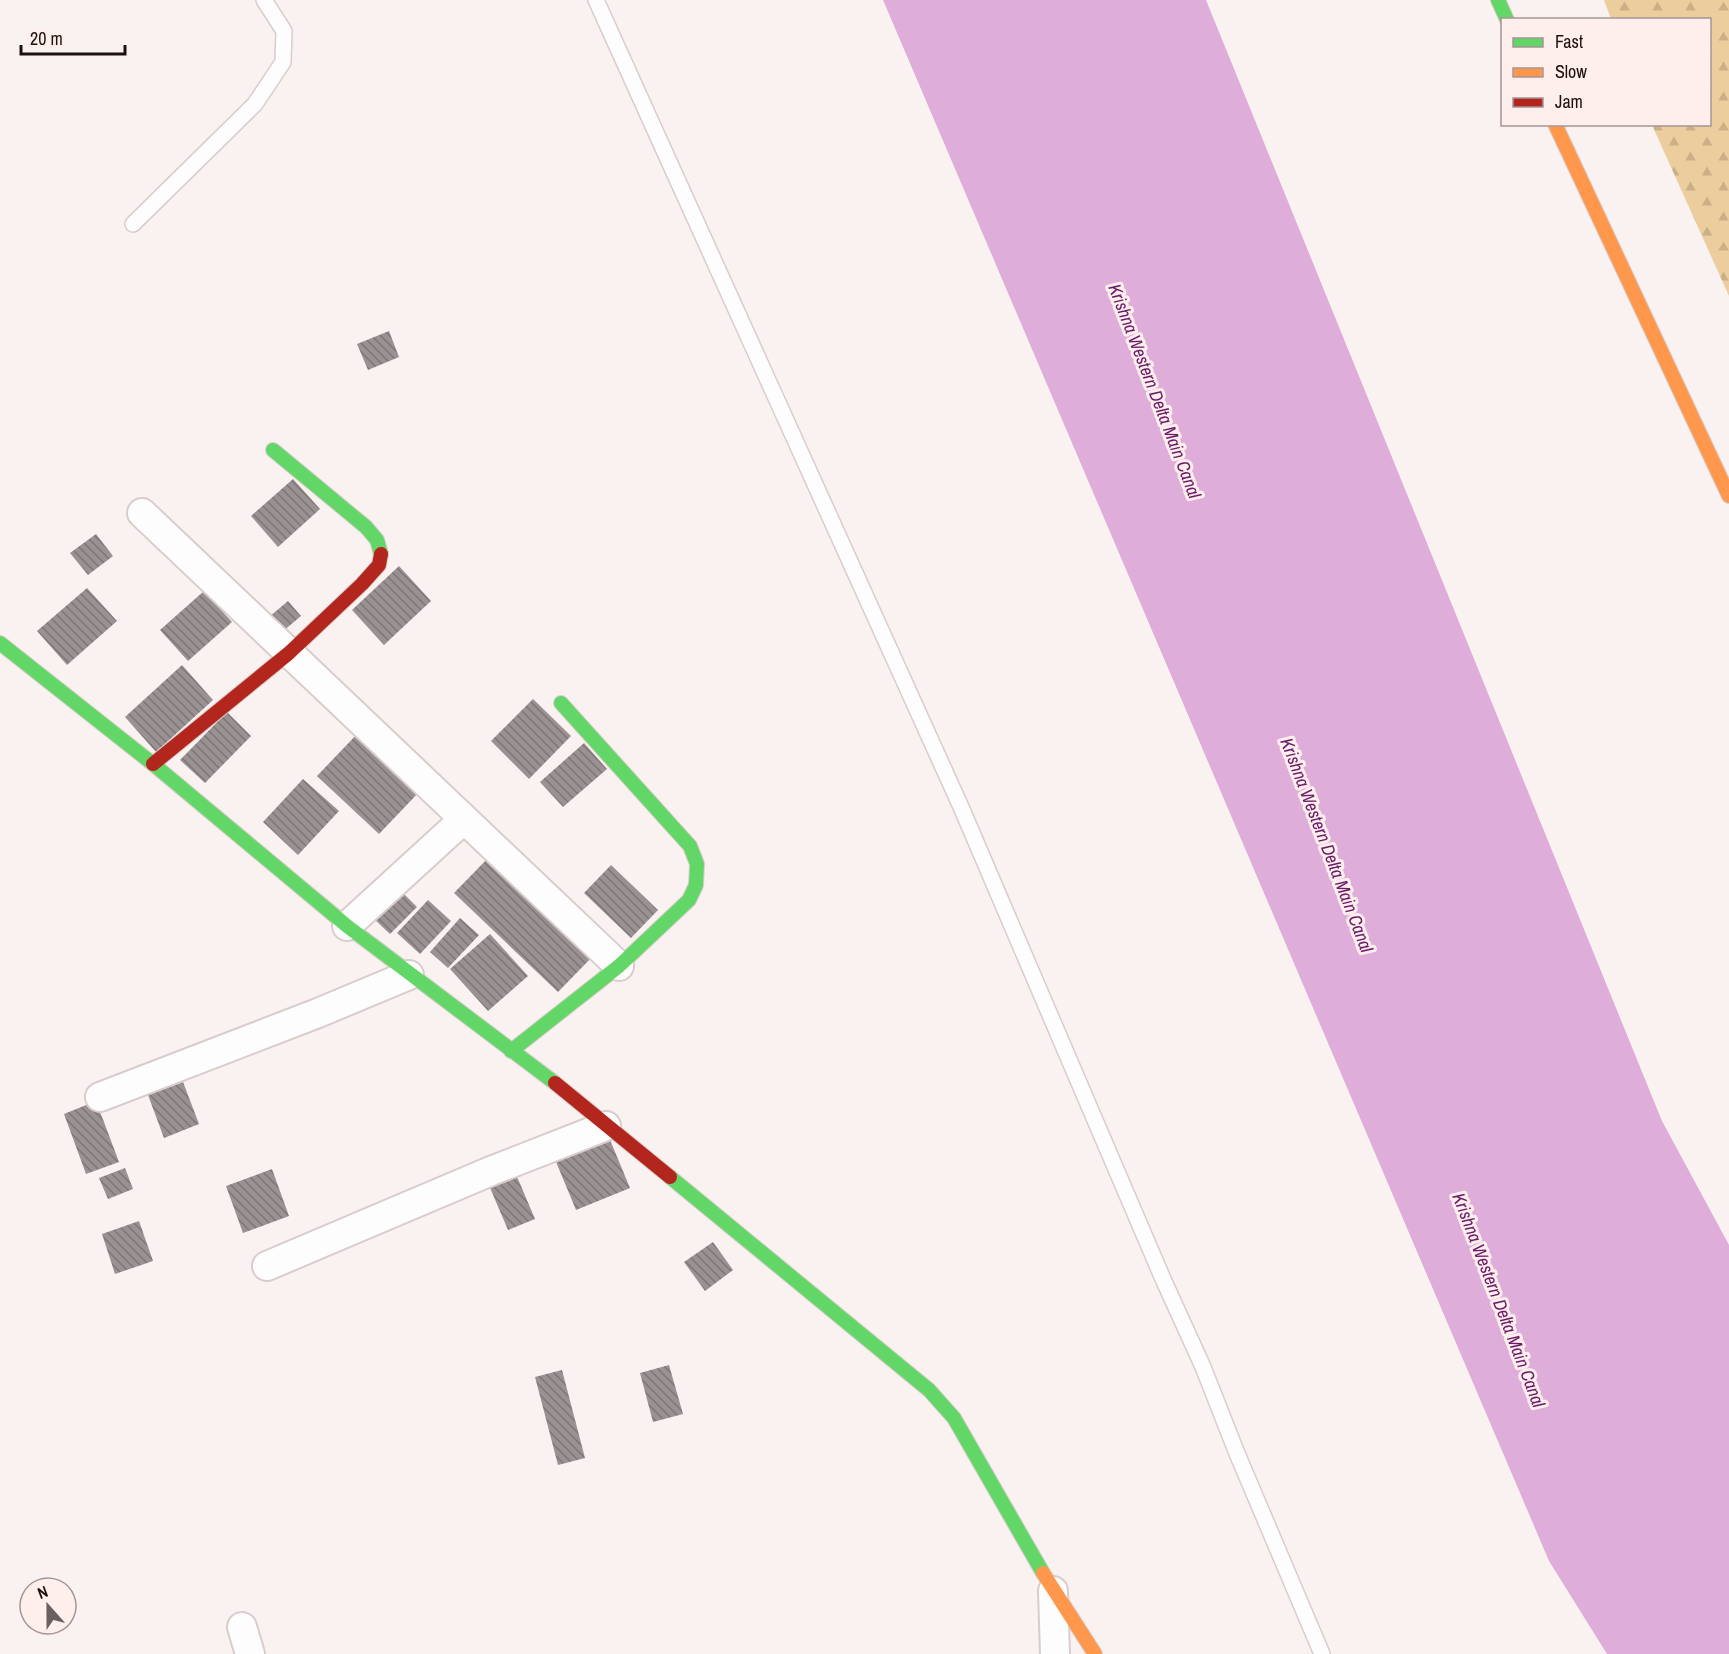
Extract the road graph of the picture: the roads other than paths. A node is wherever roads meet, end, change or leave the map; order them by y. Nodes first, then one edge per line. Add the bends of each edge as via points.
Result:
1 (264, 0) edge
2 (596, 0) edge
3 (1498, 0) edge
4 (1506, 18) edge
5 (1556, 126) edge
6 (133, 224) dead end
7 (273, 450) dead end
8 (1729, 496) edge
9 (142, 513) dead end
10 (0, 643) edge
11 (289, 653) junction
12 (561, 703) dead end
13 (153, 764) junction
14 (464, 819) junction
15 (347, 927) junction
16 (619, 966) junction
17 (410, 975) junction
18 (511, 1051) junction
19 (100, 1097) dead end
20 (606, 1126) junction
21 (267, 1266) dead end
22 (1053, 1591) junction
23 (242, 1627) dead end
24 (250, 1654) edge
25 (1055, 1654) edge
26 (1095, 1654) edge
27 (1322, 1654) edge

1 - 6 lane via 284,31 283,62 255,104
2 - 27 lane via 961,807 1203,1367
3 - 4 street
5 - 8 street
7 - 11 street via 366,527 377,540 381,553 379,565 362,584
9 - 11 street
10 - 13 street
11 - 13 street
11 - 14 street
12 - 16 street via 690,846 697,864 696,885 689,900
13 - 15 street
14 - 15 street
14 - 16 street
15 - 17 street
16 - 18 street
17 - 18 street
17 - 19 street
18 - 20 street
20 - 21 street
20 - 22 street via 929,1390 954,1418
22 - 25 street
22 - 26 street
23 - 24 street

